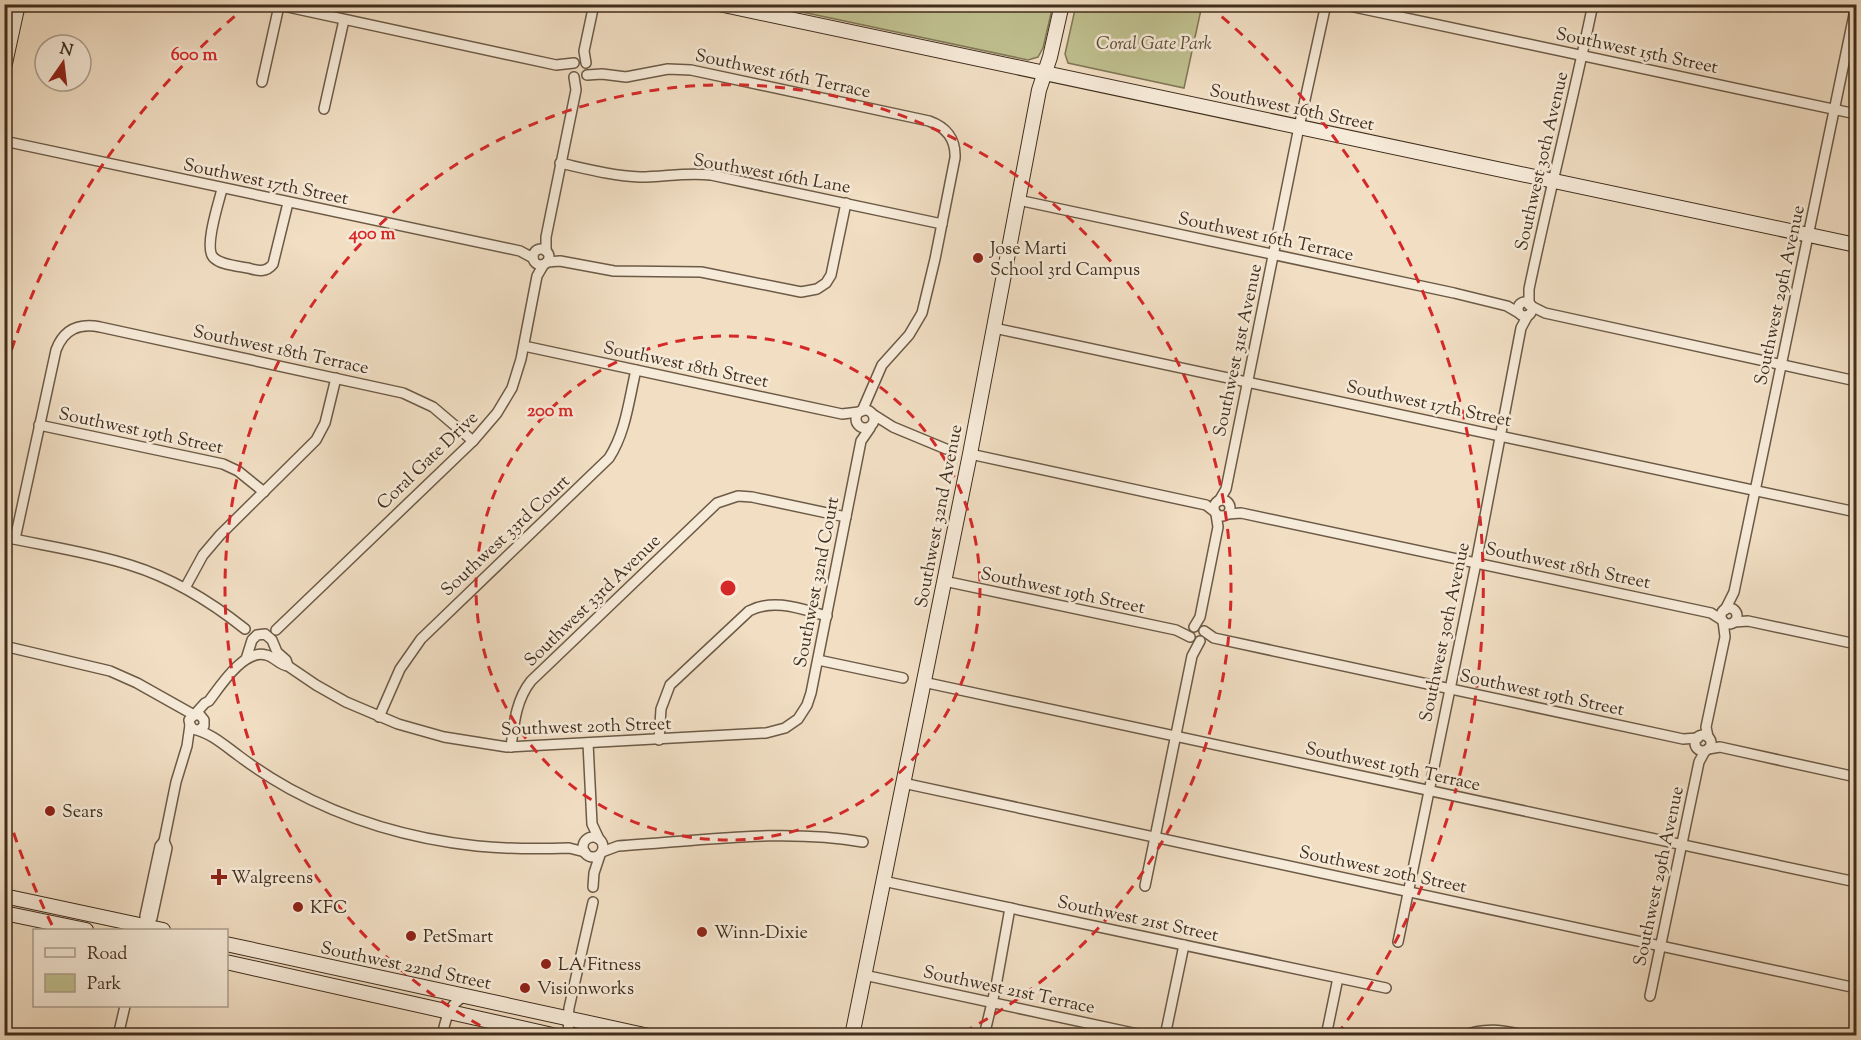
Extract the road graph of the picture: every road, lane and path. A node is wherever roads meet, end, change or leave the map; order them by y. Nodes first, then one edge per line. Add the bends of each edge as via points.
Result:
1 (18, 4) edge
2 (594, 4) edge
3 (719, 4) edge
4 (1062, 4) edge
5 (1326, 4) edge
6 (1340, 4) edge
7 (1593, 4) edge
8 (276, 5) edge
9 (1857, 5) edge
10 (344, 20) junction
11 (9, 25) edge
12 (1582, 55) junction
13 (5, 60) edge
14 (580, 70) junction
15 (1045, 74) junction
16 (262, 82) dead end
17 (324, 109) dead end
18 (1834, 109) junction
19 (1857, 114) edge
20 (1299, 127) junction
21 (4, 141) edge
22 (560, 163) junction
23 (1553, 181) junction
24 (222, 189) junction
25 (1018, 200) junction
26 (288, 202) junction
27 (846, 203) junction
28 (942, 224) junction
29 (1808, 235) junction
30 (1857, 245) edge
31 (1273, 255) junction
32 (541, 256) junction
33 (1525, 309) junction
34 (994, 328) junction
35 (524, 346) junction
36 (1782, 365) junction
37 (636, 370) junction
38 (336, 378) junction
39 (1857, 381) edge
40 (1247, 382) junction
41 (871, 394) junction
42 (860, 411) junction
43 (842, 414) junction
44 (873, 414) junction
45 (39, 424) junction
46 (858, 424) junction
47 (871, 427) junction
48 (892, 427) junction
49 (1500, 435) junction
50 (472, 441) junction
51 (861, 441) junction
52 (946, 449) dead end
53 (969, 454) junction
54 (1755, 490) junction
55 (264, 492) junction
56 (1222, 508) junction
57 (1857, 512) edge
58 (846, 517) junction
59 (4, 537) edge
60 (15, 539) junction
61 (1476, 562) junction
62 (944, 581) junction
63 (185, 588) junction
64 (827, 616) junction
65 (1729, 616) junction
66 (245, 629) dead end
67 (276, 630) dead end
68 (1197, 634) junction
69 (1857, 644) edge
70 (4, 645) edge
71 (246, 659) junction
72 (818, 660) junction
73 (288, 666) junction
74 (903, 678) dead end
75 (923, 682) junction
76 (1449, 689) junction
77 (379, 717) junction
78 (197, 722) junction
79 (792, 723) joint
80 (1176, 736) junction
81 (659, 740) junction
82 (588, 743) junction
83 (1703, 743) junction
84 (511, 747) junction
85 (1857, 777) edge
86 (903, 783) junction
87 (1429, 790) junction
88 (592, 824) junction
89 (1156, 838) junction
90 (586, 840) junction
91 (600, 840) junction
92 (863, 842) dead end
93 (1682, 844) junction
94 (616, 846) junction
95 (569, 848) junction
96 (601, 853) junction
97 (586, 854) junction
98 (594, 873) junction
99 (883, 881) junction
100 (1857, 882) edge
101 (1145, 886) dead end
102 (593, 887) dead end
103 (1408, 891) junction
104 (4, 896) edge
105 (592, 902) dead end
106 (1010, 908) junction
107 (4, 913) edge
108 (144, 928) edge
109 (81, 929) edge
110 (1398, 942) dead end
111 (228, 944) edge
112 (1184, 945) junction
113 (1661, 946) junction
114 (228, 962) edge
115 (864, 975) junction
116 (1338, 978) junction
117 (1386, 988) dead end
118 (1857, 988) edge
119 (465, 996) junction
120 (1650, 996) dead end
121 (991, 1002) junction
122 (125, 1007) edge
123 (448, 1011) junction
124 (568, 1018) junction
125 (118, 1035) edge
126 (442, 1035) edge
127 (557, 1035) edge
128 (569, 1035) edge
129 (649, 1035) edge
130 (852, 1035) edge
131 (984, 1035) edge
132 (1147, 1035) edge
133 (1165, 1035) edge
134 (1326, 1035) edge
135 (1463, 1035) edge
136 (1529, 1035) edge

1 - 11 street
2 - 14 street, Coral Gate Drive
3 - 15 street, Southwest 16th Street
4 - 15 street, Southwest 32nd Avenue
5 - 20 street, Southwest 31st Avenue
6 - 12 street, Southwest 15th Street
7 - 12 street, Southwest 30th Avenue
8 - 10 street, Southwest 16th Terrace
8 - 16 street
9 - 18 street, Southwest 29th Avenue
10 - 14 street, Southwest 16th Terrace
10 - 17 street
11 - 13 street
12 - 18 street, Southwest 15th Street
12 - 23 street, Southwest 30th Avenue
14 - 22 street, Coral Gate Drive
14 - 28 street, Southwest 16th Terrace via 626,77 668,69 691,70 929,121 940,126 955,147
15 - 20 street, Southwest 16th Street
15 - 25 street, Southwest 32nd Avenue
18 - 19 street, Southwest 15th Street
18 - 29 street, Southwest 29th Avenue
20 - 23 street, Southwest 16th Street
20 - 31 street, Southwest 31st Avenue
21 - 24 street, Southwest 17th Street
22 - 27 street, Southwest 16th Lane via 623,176 711,175
22 - 32 street, Coral Gate Drive
23 - 29 street, Southwest 16th Street
23 - 33 street, Southwest 30th Avenue
24 - 26 street, Southwest 17th Street
24 - 26 street via 210,242 212,256 258,271 268,269 274,261
25 - 31 street, Southwest 16th Terrace
25 - 34 street, Southwest 32nd Avenue
26 - 32 street, Southwest 17th Street
27 - 28 street, Southwest 16th Lane
27 - 32 street, Southwest 17th Street via 832,270 826,283 807,292 701,272 614,271
28 - 41 street via 922,313 909,335 882,365
29 - 30 street, Southwest 16th Street
29 - 36 street, Southwest 29th Avenue
31 - 33 street, Southwest 16th Terrace
31 - 40 street, Southwest 31st Avenue
32 - 35 street, Coral Gate Drive
33 - 36 street, Southwest 16th Terrace
33 - 49 street, Southwest 30th Avenue
34 - 40 street, Southwest 17th Street
34 - 53 street, Southwest 32nd Avenue
35 - 37 street, Southwest 18th Street
35 - 50 street, Coral Gate Drive via 509,394
36 - 39 street, Southwest 16th Terrace
36 - 54 street, Southwest 29th Avenue
37 - 43 street, Southwest 18th Street
37 - 77 street, Southwest 33rd Court via 623,428 609,458 421,639 400,669
38 - 45 street, Southwest 18th Terrace via 86,325 69,330 56,350
38 - 50 street, Southwest 18th Terrace via 416,398 442,414
38 - 55 street via 321,434
40 - 49 street, Southwest 17th Street
40 - 56 street, Southwest 31st Avenue
41 - 42 street
41 - 44 street
42 - 43 street, Southwest 18th Street
42 - 44 street
42 - 46 street via 856,417
43 - 46 street, Southwest 18th Street
44 - 47 street via 875,421
44 - 48 street
45 - 55 street, Southwest 19th Street via 223,464
45 - 60 street
46 - 47 street
46 - 51 street, Southwest 32nd Court
47 - 48 street
47 - 51 street, Southwest 32nd Court
48 - 52 street
49 - 54 street, Southwest 17th Street
49 - 61 street, Southwest 30th Avenue
50 - 67 street, Coral Gate Drive
51 - 58 street, Southwest 32nd Court
53 - 56 street
53 - 62 street, Southwest 32nd Avenue
54 - 57 street, Southwest 17th Street
54 - 65 street, Southwest 29th Avenue
55 - 63 street via 213,542
56 - 61 street, Southwest 18th Street
56 - 68 street
58 - 64 street, Southwest 32nd Court
58 - 84 street, Southwest 33rd Avenue via 752,497 717,503 531,681 519,703
59 - 60 street
60 - 63 street via 118,561
61 - 65 street, Southwest 18th Street
61 - 76 street, Southwest 30th Avenue
62 - 68 street, Southwest 19th Street
62 - 75 street, Southwest 32nd Avenue
63 - 66 street
64 - 72 street, Southwest 32nd Court
64 - 81 street via 777,605 749,611 670,685 661,709
65 - 69 street
65 - 83 street, Southwest 29th Avenue
68 - 76 street, Southwest 19th Street
68 - 80 street
70 - 78 street via 110,671 148,688
71 - 73 street, Southwest 20th Street via 261,654
71 - 73 street, Southwest 20th Street via 252,640 262,634 272,640
71 - 78 street via 205,703
72 - 74 street
72 - 79 street, Southwest 32nd Court via 807,705
73 - 77 street, Southwest 20th Street via 325,691
75 - 80 street, Southwest 19th Terrace
75 - 86 street, Southwest 32nd Avenue
76 - 83 street, Southwest 19th Street
76 - 87 street, Southwest 30th Avenue
77 - 84 street, Southwest 20th Street via 444,738
78 - 95 street via 290,789 383,827 469,845
78 - 108 street via 176,782 152,918
79 - 81 street, Southwest 20th Street via 759,734
80 - 87 street, Southwest 19th Terrace
80 - 89 street
81 - 82 street, Southwest 20th Street
82 - 84 street, Southwest 20th Street
82 - 88 street
83 - 85 street, Southwest 19th Street
83 - 93 street, Southwest 29th Avenue
86 - 89 street, Southwest 20th Street
86 - 99 street, Southwest 32nd Avenue
87 - 93 street, Southwest 19th Terrace
87 - 103 street, Southwest 30th Avenue
88 - 90 street
88 - 91 street
89 - 101 street
89 - 103 street, Southwest 20th Street
90 - 91 street
90 - 95 street
90 - 97 street
91 - 94 street
91 - 96 street
92 - 94 street via 789,836
93 - 100 street, Southwest 19th Terrace
93 - 113 street, Southwest 29th Avenue
94 - 96 street
95 - 97 street
96 - 97 street via 594,857
96 - 98 street
97 - 98 street
98 - 102 street
99 - 106 street, Southwest 21st Street
99 - 115 street, Southwest 32nd Avenue
103 - 110 street, Southwest 30th Avenue
103 - 113 street, Southwest 20th Street
104 - 108 street
105 - 124 street
106 - 112 street, Southwest 21st Street
106 - 121 street
107 - 109 street
111 - 119 street, Southwest 22nd Street
112 - 116 street, Southwest 21st Street
112 - 133 street
113 - 118 street, Southwest 20th Street
113 - 120 street, Southwest 29th Avenue
114 - 123 street, Southwest 22nd Street
115 - 121 street, Southwest 21st Terrace
115 - 130 street, Southwest 32nd Avenue
116 - 117 street, Southwest 21st Street
116 - 134 street
119 - 123 street
119 - 124 street, Southwest 22nd Street
121 - 131 street
121 - 132 street, Southwest 21st Terrace
122 - 125 street
123 - 126 street
123 - 127 street, Southwest 22nd Street
124 - 128 street
124 - 129 street, Southwest 22nd Street
135 - 136 street via 1496,1029

